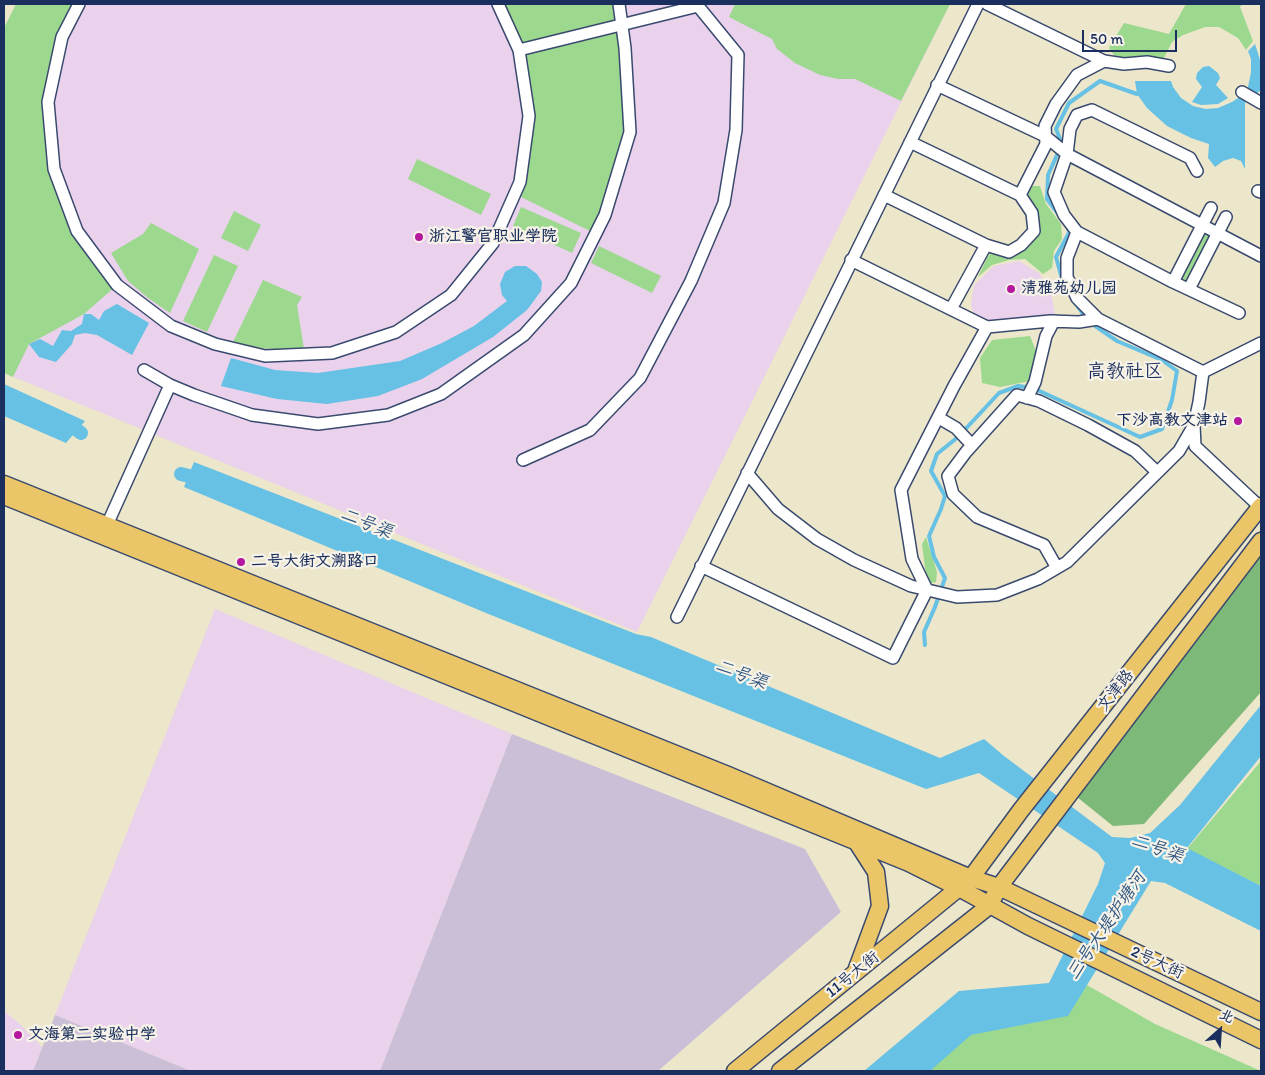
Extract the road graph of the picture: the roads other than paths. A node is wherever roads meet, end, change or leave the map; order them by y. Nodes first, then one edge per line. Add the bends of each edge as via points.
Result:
1 (79, 4) edge
2 (498, 4) edge
3 (619, 4) edge
4 (978, 4) edge
5 (987, 4) edge
6 (698, 5) edge
7 (622, 25) junction
8 (519, 50) junction
9 (1104, 61) junction
10 (1169, 66) dead end
11 (937, 85) junction
12 (1242, 92) dead end
13 (1261, 103) edge
14 (1049, 140) junction
15 (910, 142) junction
16 (1067, 154) junction
17 (1197, 171) dead end
18 (884, 195) junction
19 (1020, 195) junction
20 (1210, 208) dead end
21 (1226, 217) dead end
22 (1202, 225) junction
23 (1076, 232) junction
24 (1218, 233) junction
25 (986, 245) junction
26 (1261, 256) edge
27 (851, 260) junction
28 (1173, 282) junction
29 (1189, 289) junction
30 (951, 309) junction
31 (1239, 313) dead end
32 (1098, 319) junction
33 (1054, 321) junction
34 (987, 327) junction
35 (1261, 343) edge
36 (144, 370) dead end
37 (1203, 372) junction
38 (170, 385) junction
39 (1027, 397) junction
40 (939, 418) junction
41 (1194, 425) junction
42 (970, 442) junction
43 (523, 460) dead end
44 (1157, 472) junction
45 (746, 473) junction
46 (4, 484) edge
47 (4, 496) edge
48 (1261, 507) edge
49 (106, 525) junction
50 (1261, 541) edge
51 (701, 566) junction
52 (1057, 568) junction
53 (929, 590) junction
54 (677, 617) dead end
55 (856, 841) junction
56 (965, 883) junction
57 (999, 888) junction
58 (989, 906) junction
59 (855, 973) junction
60 (1261, 1012) edge
61 (1261, 1040) edge
62 (736, 1071) edge
63 (780, 1071) edge

1 - 8 street via 62,37 48,102 54,169 77,231 118,285 171,326 215,344 265,356 332,353 396,332 451,295 494,243 520,182 529,116
2 - 8 street
3 - 7 street
4 - 11 street
5 - 9 street
6 - 7 street
6 - 43 street via 738,55 736,130 724,203 691,281 640,378 590,430
7 - 8 street
7 - 38 street via 630,132 605,215 571,283 524,335 441,394 388,415 318,424 252,415
9 - 10 street
9 - 14 street via 1077,75 1056,104 1045,126
11 - 14 street
11 - 15 street
12 - 13 street
14 - 16 street
14 - 19 street
15 - 18 street
15 - 19 street
16 - 17 street via 1070,129 1077,115 1092,110 1190,158
16 - 22 street
16 - 23 street via 1054,192
18 - 25 street
18 - 27 street
19 - 25 street via 1032,213 1034,231 1021,246 1009,252
20 - 22 street
21 - 24 street
22 - 24 street
22 - 28 street
23 - 28 street
23 - 32 street via 1067,258 1067,276 1077,298
24 - 26 street
24 - 29 street
25 - 30 street
27 - 30 street
27 - 45 street
28 - 29 street
29 - 31 street
30 - 34 street
32 - 33 street
32 - 37 street
33 - 34 street
33 - 39 street via 1046,336 1034,383
34 - 40 street
35 - 37 street
36 - 38 street
37 - 41 street
38 - 49 street
39 - 42 street via 1018,395
39 - 44 street via 1136,451
40 - 42 street
40 - 53 street via 901,490 912,559
41 - 44 street via 1179,450
41 - 48 street via 1195,446
42 - 52 street via 948,476 953,494 977,517 1044,545
44 - 52 street via 1067,562
45 - 51 street
45 - 53 street via 778,509 817,539 910,586
46 - 49 main road
47 - 55 main road
48 - 56 main road, 文津路
49 - 56 main road via 728,775
50 - 57 main road, 文津路
51 - 53 street via 893,658
51 - 54 street
52 - 53 street via 998,595 957,597
55 - 56 main road
55 - 59 main road via 876,872 880,906
56 - 57 main road, 2号大街
56 - 58 main road, 2号大街
56 - 59 main road, 11号大街
57 - 58 main road, 11号大街
57 - 60 main road, 2号大街
58 - 61 main road, 2号大街
58 - 63 main road, 11号大街
59 - 62 main road, 11号大街

